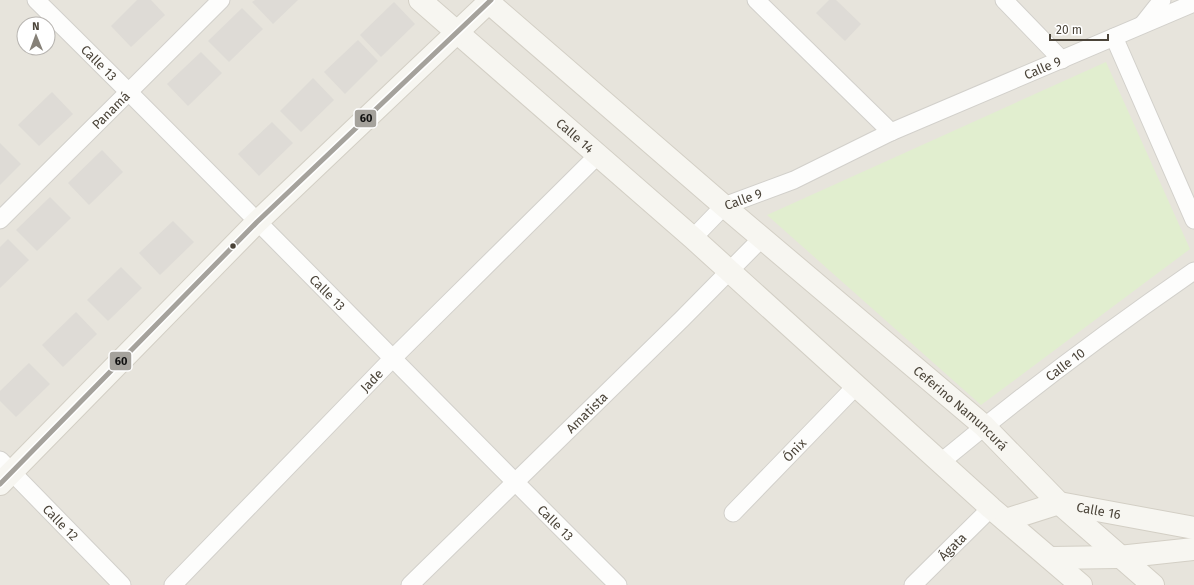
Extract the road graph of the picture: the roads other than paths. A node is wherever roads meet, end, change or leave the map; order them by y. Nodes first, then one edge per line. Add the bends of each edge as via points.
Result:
1 (36, 0) edge
2 (221, 0) edge
3 (420, 0) edge
4 (756, 0) edge
5 (1004, 0) edge
6 (1162, 0) edge
7 (488, 1) edge
8 (1194, 3) edge
9 (1141, 26) junction
10 (457, 33) junction
11 (1114, 37) junction
12 (1062, 60) junction
13 (129, 91) junction
14 (891, 132) junction
15 (598, 155) junction
16 (724, 206) junction
17 (0, 220) edge
18 (1194, 220) edge
19 (257, 222) junction
20 (693, 238) junction
21 (762, 238) junction
22 (730, 271) junction
23 (1194, 271) edge
24 (392, 359) junction
25 (856, 386) junction
26 (984, 426) junction
27 (941, 462) junction
28 (4, 472) edge
29 (515, 482) junction
30 (1059, 503) junction
31 (733, 513) dead end
32 (998, 514) junction
33 (1194, 528) edge
34 (1194, 549) edge
35 (1119, 557) junction
36 (1050, 558) junction
37 (122, 585) edge
38 (173, 585) edge
39 (410, 585) edge
40 (618, 585) edge
41 (913, 585) edge
42 (1081, 585) edge
43 (1153, 585) edge

1 - 13 street, Calle 13
2 - 13 street, Panamá
3 - 10 street, Calle 14
4 - 14 street
5 - 12 street
6 - 9 street
7 - 10 street
7 - 16 street
8 - 9 street, Calle 9
9 - 11 street, Calle 9
10 - 15 street, Calle 14
10 - 19 street
11 - 12 street, Calle 9
11 - 18 street
12 - 14 street, Calle 9
13 - 17 street, Panamá
13 - 19 street, Calle 13
14 - 16 street, Calle 9 via 794,180
15 - 20 street, Calle 14
15 - 24 street, Jade
16 - 20 street, Calle 9
16 - 21 street
19 - 24 street, Calle 13
19 - 28 street
20 - 22 street, Calle 14
21 - 22 street, Amatista
21 - 26 street, Ceferino Namuncurá
22 - 25 street
22 - 29 street, Amatista
23 - 26 street, Calle 10 via 1111,328
24 - 29 street, Calle 13
24 - 38 street, Jade
25 - 27 street
25 - 31 street, Ónix
26 - 27 street, Calle 10
26 - 30 street, Ceferino Namuncurá
27 - 32 street
28 - 37 street, Calle 12
29 - 39 street, Amatista
29 - 40 street, Calle 13
30 - 32 street, Calle 16
30 - 33 street, Calle 16
30 - 35 street, Ceferino Namuncurá
32 - 36 street
32 - 41 street, Ágata
34 - 35 street
35 - 36 street
35 - 43 street, Ceferino Namuncurá
36 - 42 street

